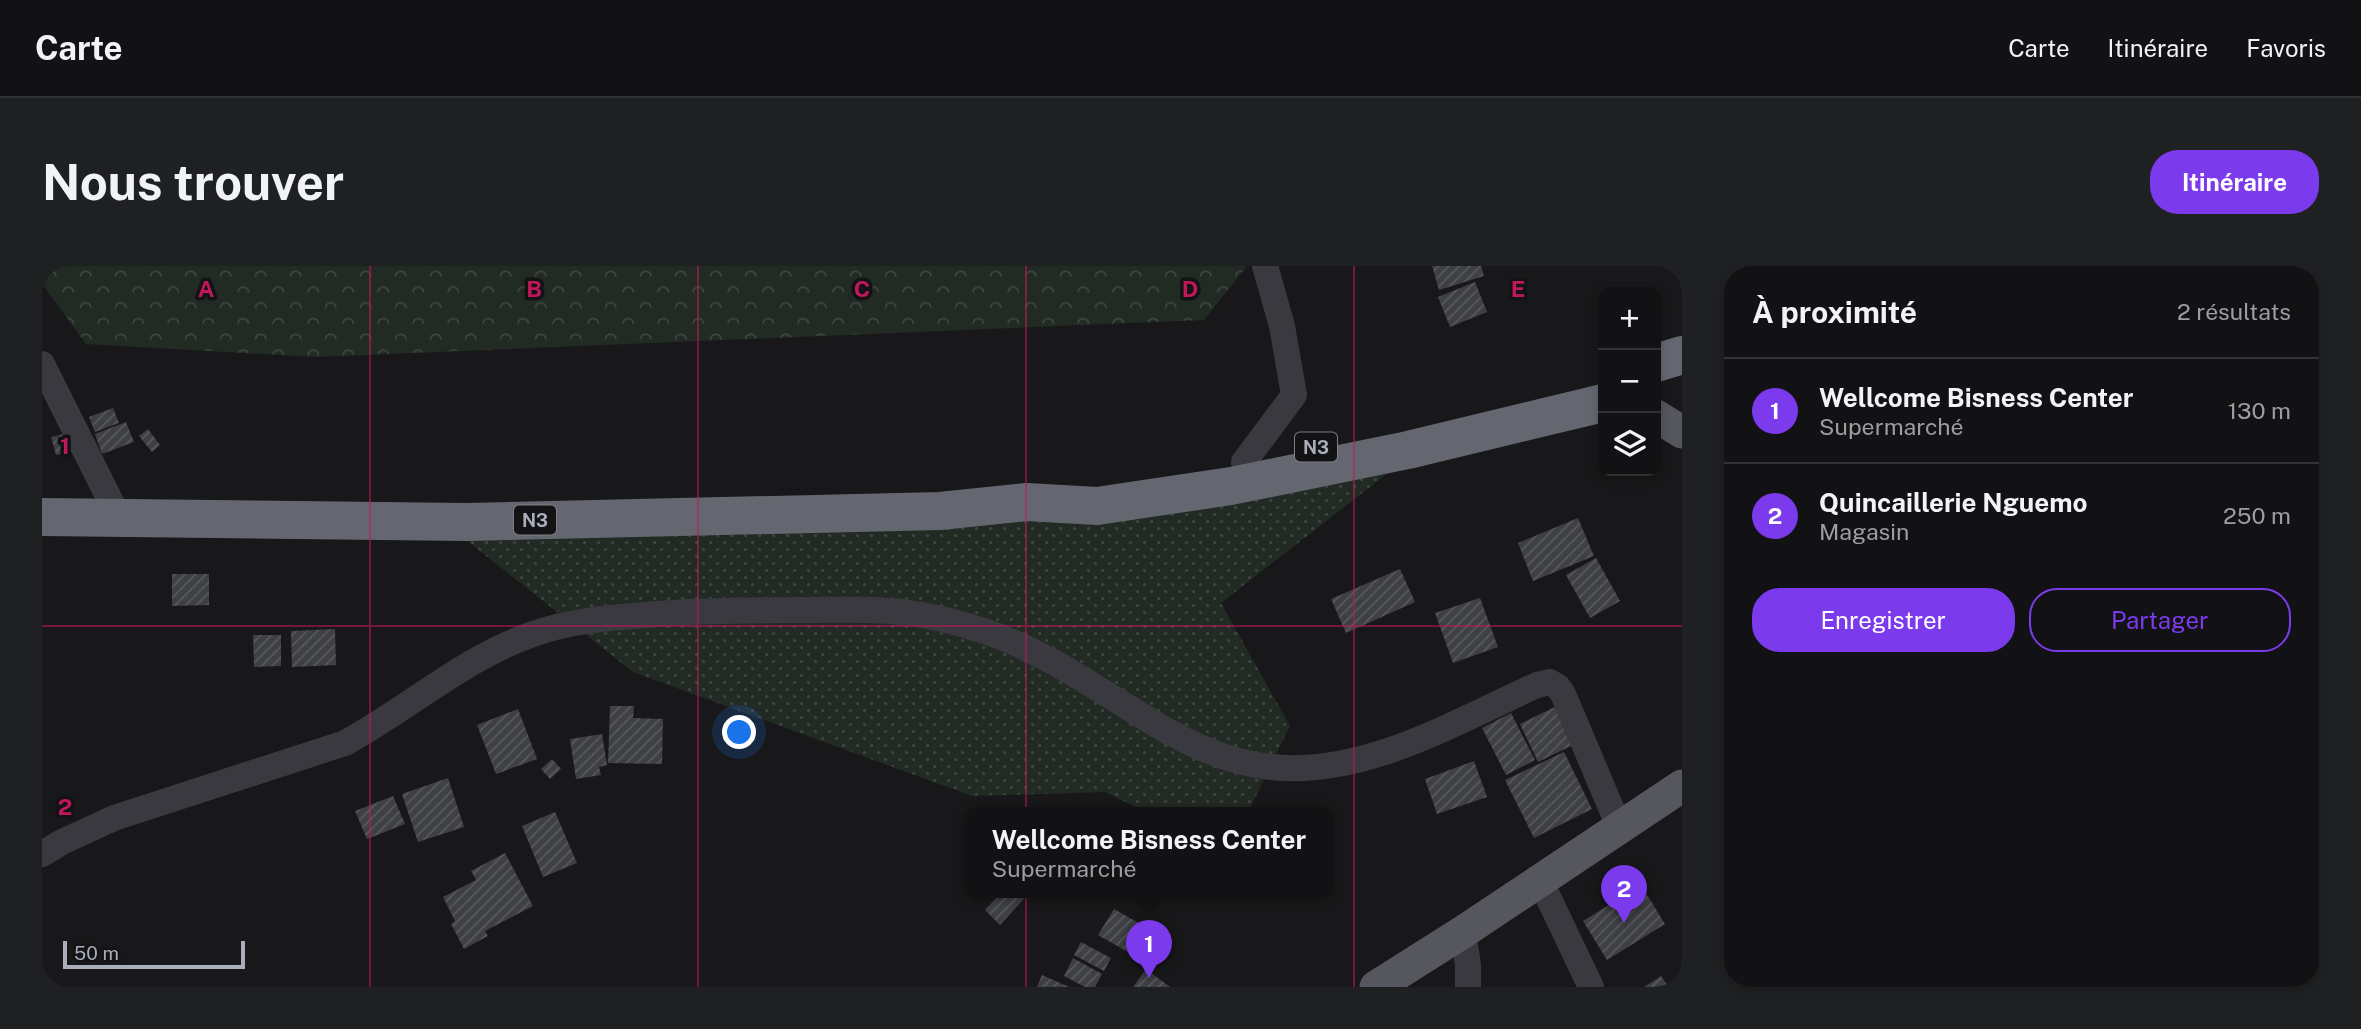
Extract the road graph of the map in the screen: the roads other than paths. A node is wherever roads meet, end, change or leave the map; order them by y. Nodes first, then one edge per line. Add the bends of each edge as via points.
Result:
1 (1265, 266) edge
2 (1682, 355) edge
3 (1661, 361) edge
4 (42, 364) edge
5 (1598, 381) edge
6 (1682, 381) edge
7 (1661, 387) edge
8 (1598, 404) edge
9 (1661, 419) edge
10 (1682, 432) edge
11 (1244, 461) junction
12 (1027, 502) junction
13 (42, 517) edge
14 (119, 518) junction
15 (1682, 786) edge
16 (1620, 829) junction
17 (42, 854) edge
18 (1540, 880) junction
19 (1464, 932) junction
20 (1376, 987) edge
21 (1468, 987) edge
22 (1591, 987) edge

1 - 11 street via 1294,395
2 - 3 highway
4 - 14 street
5 - 11 highway, N3 via 1401,430
6 - 7 highway
8 - 12 highway, N3 via 1231,486 1097,506
9 - 10 main road
11 - 12 highway, N3 via 1095,484
12 - 14 highway, N3 via 940,511 466,522
13 - 14 highway, N3
15 - 16 main road
16 - 17 street via 1563,694 1550,682 1390,751 1334,764 1271,767 1195,746 1034,652 982,630 881,610 725,609 570,623 531,635 470,662 345,743 114,818
16 - 18 main road
18 - 19 main road
18 - 22 street
19 - 20 main road
19 - 21 street

